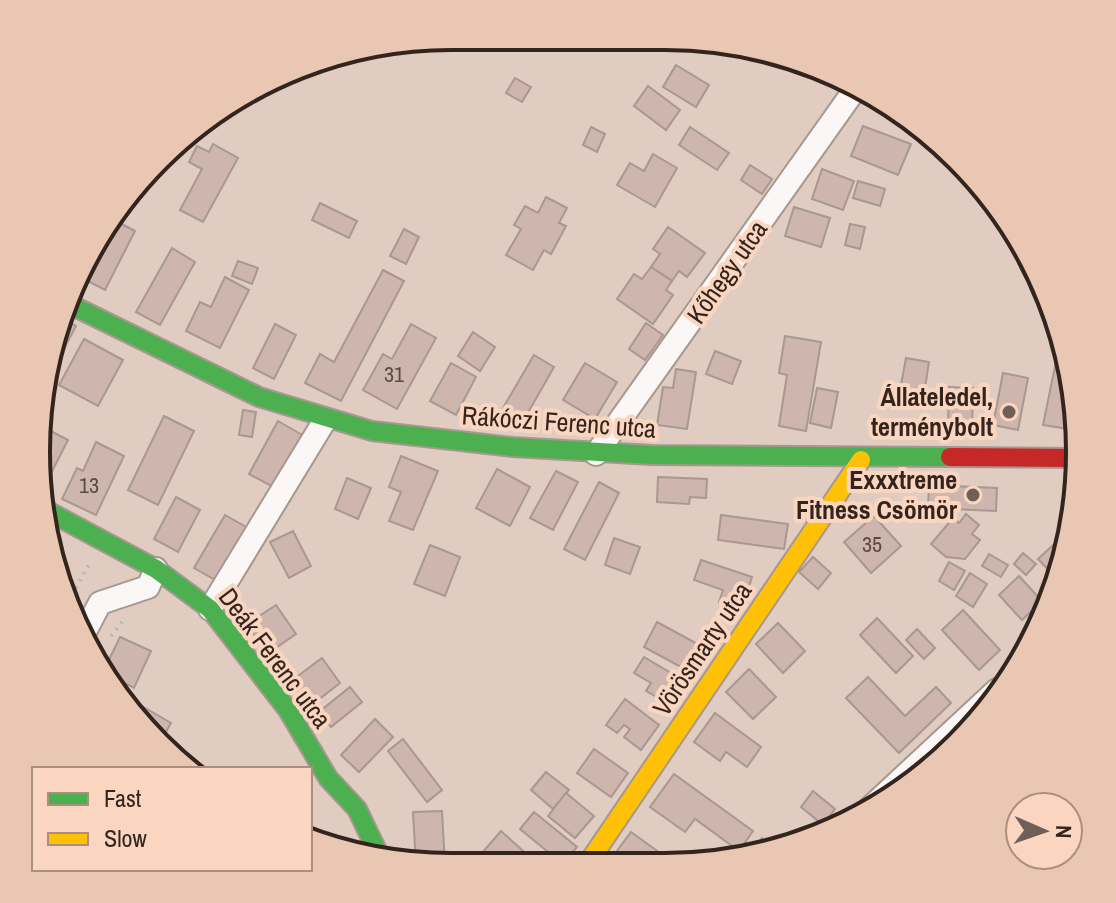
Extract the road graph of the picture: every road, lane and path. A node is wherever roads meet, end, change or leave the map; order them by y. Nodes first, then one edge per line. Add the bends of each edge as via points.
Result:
1 (850, 96) edge
2 (77, 308) edge
3 (325, 420) junction
4 (596, 454) junction
5 (1066, 458) edge
6 (861, 460) junction
7 (55, 515) edge
8 (107, 543) junction
9 (156, 569) junction
10 (74, 589) edge
11 (210, 609) junction
12 (89, 624) edge
13 (374, 845) edge
14 (595, 853) edge

1 - 4 street, Kőhegy utca
2 - 3 street, Rákóczi Ferenc utca
3 - 4 street, Rákóczi Ferenc utca via 420,438
3 - 11 street
4 - 6 street, Rákóczi Ferenc utca
5 - 6 street, Rákóczi Ferenc utca
6 - 14 street, Vörösmarty utca
7 - 8 street, Deák Ferenc utca
8 - 9 street, Deák Ferenc utca
8 - 10 path
9 - 11 street, Deák Ferenc utca
9 - 12 street via 148,587 100,603
11 - 13 street, Deák Ferenc utca via 288,710 328,778 357,809

